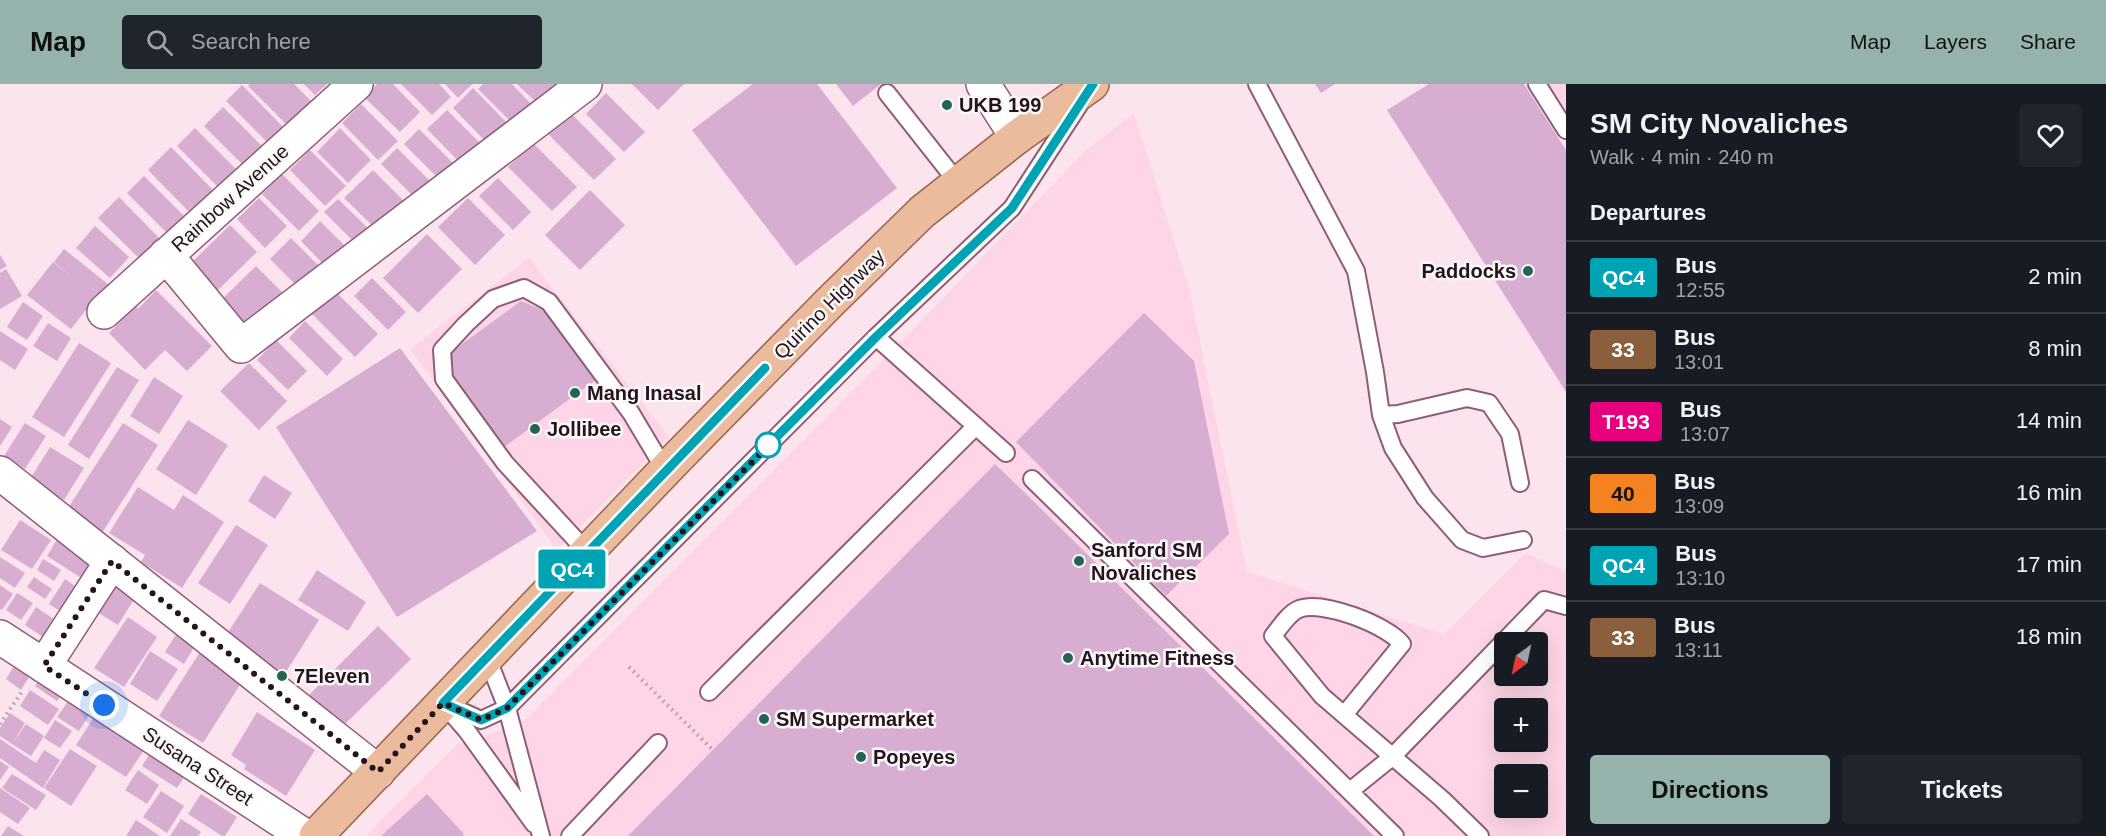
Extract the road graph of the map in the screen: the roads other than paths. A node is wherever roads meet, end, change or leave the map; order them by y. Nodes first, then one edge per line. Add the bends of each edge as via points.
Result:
1 (356, 84) edge
2 (585, 84) edge
3 (984, 84) edge
4 (1093, 84) edge
5 (1257, 84) edge
6 (1537, 84) edge
7 (886, 93) dead end
8 (1566, 130) edge
9 (1017, 137) junction
10 (958, 183) junction
11 (166, 255) junction
12 (104, 312) dead end
13 (876, 337) junction
14 (1381, 415) junction
15 (976, 426) junction
16 (1006, 453) dead end
17 (665, 470) junction
18 (0, 473) edge
19 (1032, 479) dead end
20 (1520, 483) dead end
21 (1523, 540) dead end
22 (588, 553) junction
23 (112, 561) junction
24 (1566, 606) edge
25 (0, 637) edge
26 (487, 657) junction
27 (42, 665) junction
28 (709, 692) dead end
29 (443, 703) junction
30 (507, 708) junction
31 (1344, 715) junction
32 (658, 743) dead end
33 (1392, 757) junction
34 (378, 772) junction
35 (1350, 791) junction
36 (541, 834) edge
37 (305, 836) edge
38 (316, 836) edge
39 (570, 836) edge
40 (1395, 836) edge
41 (1480, 836) edge

1 - 11 street, Rainbow Avenue
2 - 11 street via 241,346
3 - 9 street
4 - 9 main road, Quirino Highway
4 - 13 lane via 1012,208
5 - 14 lane via 1356,271
6 - 8 lane
7 - 10 lane
9 - 10 main road, Quirino Highway
10 - 17 main road, Quirino Highway via 922,212 829,303
11 - 12 street, Rainbow Avenue
13 - 15 lane
13 - 30 lane
14 - 20 lane via 1467,398 1489,404 1510,434
14 - 21 lane via 1393,448 1425,498 1462,540 1483,548
15 - 16 lane
15 - 28 lane
17 - 22 main road, Quirino Highway
17 - 22 lane via 631,413 549,302 524,288 493,299 466,324 442,350 444,379 505,463
18 - 23 street
19 - 35 lane
22 - 26 main road, Quirino Highway
23 - 27 street
23 - 34 street
24 - 33 lane via 1544,600
25 - 27 street, Susana Street
26 - 29 main road, Quirino Highway
26 - 30 lane
27 - 37 street, Susana Street
29 - 30 lane via 481,720
29 - 34 main road, Quirino Highway
29 - 36 lane
30 - 36 lane
31 - 31 lane via 1322,696 1273,636 1299,609 1326,608 1357,617 1396,636 1402,644
31 - 33 lane
32 - 39 lane
33 - 35 lane
33 - 41 lane
34 - 38 main road, Quirino Highway
35 - 40 lane

